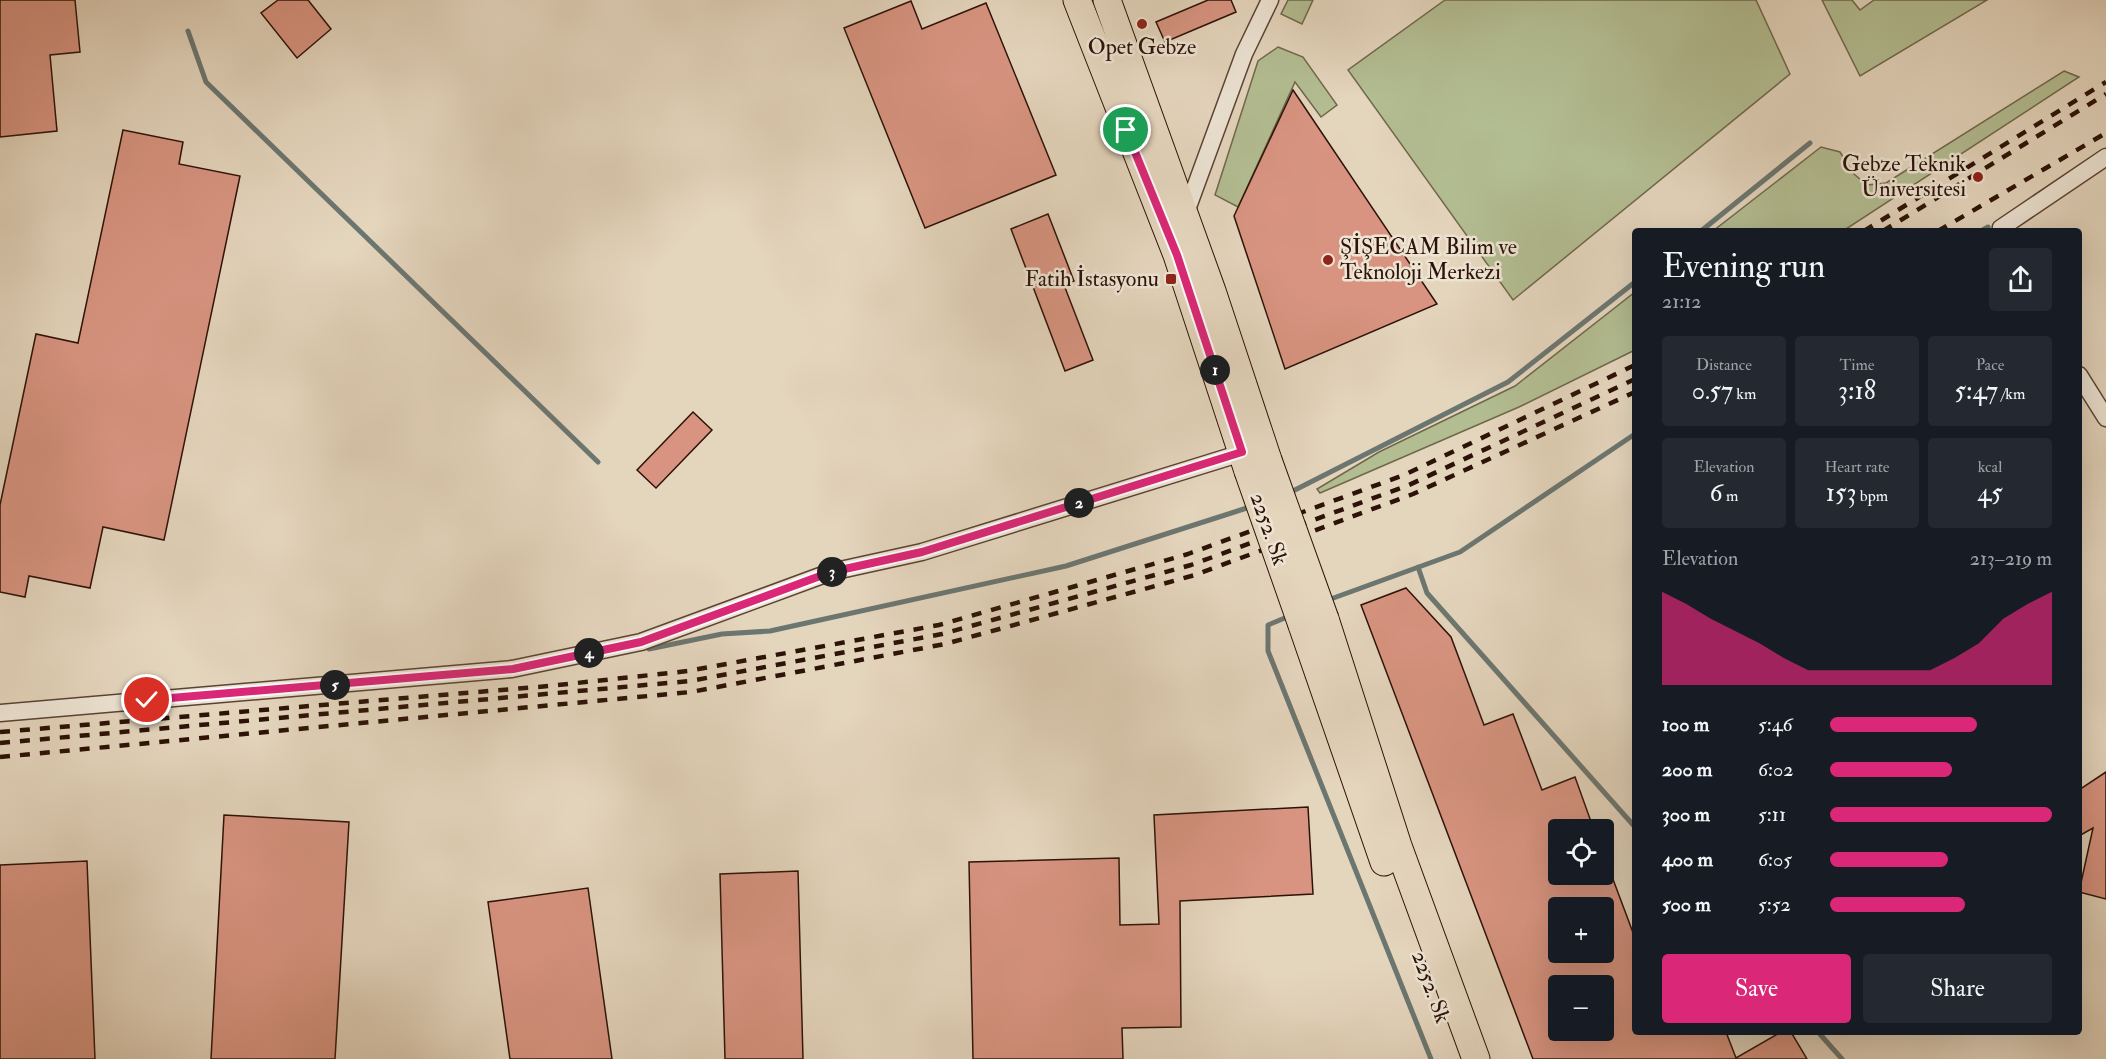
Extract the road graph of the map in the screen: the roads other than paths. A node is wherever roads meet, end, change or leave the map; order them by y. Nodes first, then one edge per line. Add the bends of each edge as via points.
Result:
1 (1077, 0) edge
2 (1107, 0) edge
3 (1270, 0) edge
4 (2106, 158) edge
5 (1185, 214) junction
6 (2001, 228) edge
7 (2082, 380) edge
8 (2106, 418) edge
9 (1255, 458) junction
10 (1314, 622) junction
11 (0, 713) edge
12 (1459, 1059) edge
13 (1476, 1059) edge

1 - 9 main road, 2252. Sk
2 - 5 main road, 2252. Sk
3 - 5 street via 1244,54
4 - 6 street
5 - 9 main road, 2252. Sk
7 - 8 street
9 - 10 main road, 2252. Sk, bridge
9 - 11 street via 922,552 831,572 641,642 513,669
10 - 12 main road, 2252. Sk via 1384,861
10 - 13 main road, 2252. Sk

